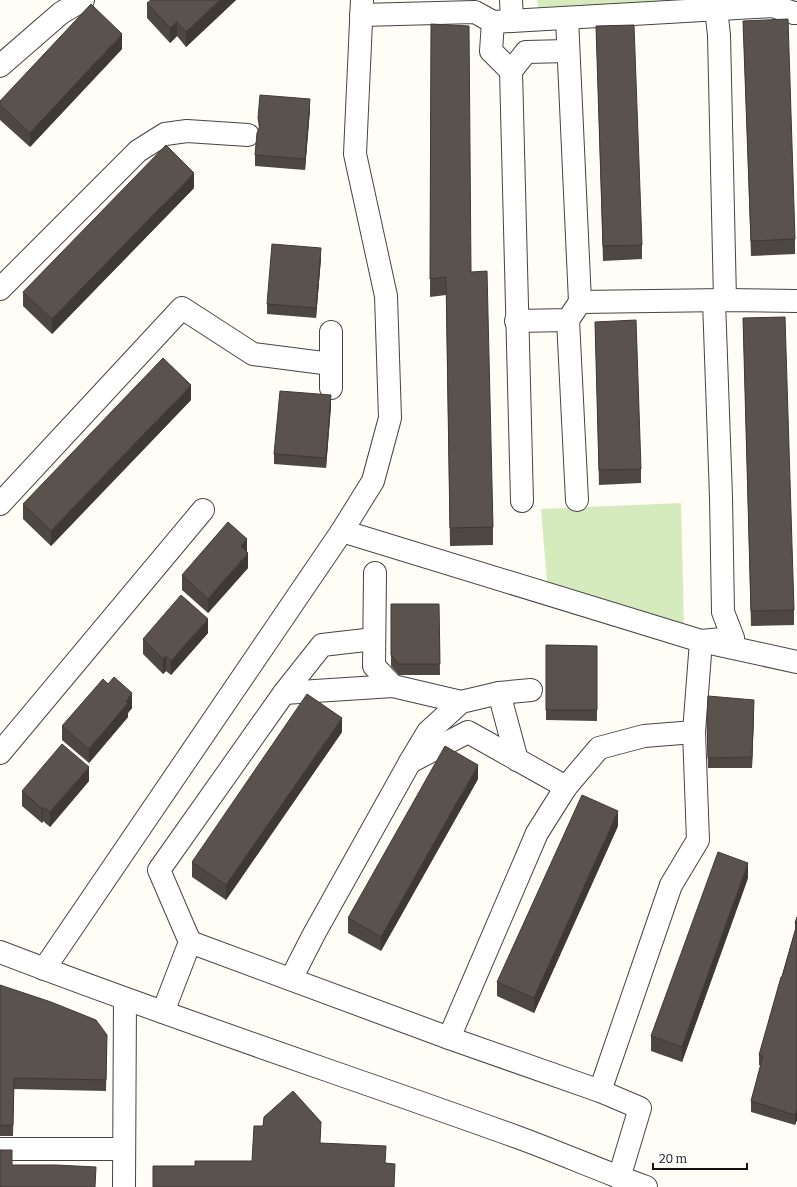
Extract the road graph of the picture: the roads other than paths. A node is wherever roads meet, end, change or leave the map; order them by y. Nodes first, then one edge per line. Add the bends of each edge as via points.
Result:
1 (83, 0) edge
2 (716, 5) edge
3 (362, 7) edge
4 (797, 13) edge
5 (505, 14) edge
6 (567, 18) junction
7 (568, 51) junction
8 (0, 66) edge
9 (511, 71) junction
10 (248, 135) dead end
11 (0, 289) edge
12 (719, 301) junction
13 (797, 301) edge
14 (574, 311) junction
15 (516, 321) junction
16 (331, 332) dead end
17 (331, 364) junction
18 (331, 388) dead end
19 (577, 500) dead end
20 (522, 501) dead end
21 (0, 504) edge
22 (204, 510) dead end
23 (342, 531) junction
24 (375, 573) dead end
25 (374, 639) junction
26 (701, 641) junction
27 (797, 662) edge
28 (393, 686) junction
29 (531, 690) dead end
30 (284, 693) junction
31 (499, 693) junction
32 (461, 702) junction
33 (694, 732) junction
34 (0, 753) edge
35 (517, 760) junction
36 (410, 762) junction
37 (566, 787) junction
38 (190, 942) junction
39 (0, 952) edge
40 (44, 969) junction
41 (291, 979) junction
42 (125, 999) junction
43 (163, 1012) junction
44 (449, 1038) junction
45 (600, 1091) junction
46 (0, 1149) edge
47 (124, 1149) junction
48 (619, 1178) junction
49 (124, 1187) edge
50 (646, 1187) edge

1 - 8 street via 61,13
2 - 4 street via 773,6
2 - 6 street
2 - 12 street via 719,35
3 - 5 street
3 - 23 street via 355,154 386,296 390,418 373,481
5 - 6 street
5 - 9 street via 491,51
6 - 7 street
7 - 9 street via 526,52
7 - 14 street
9 - 15 street
10 - 11 street via 187,131 165,134 138,151
12 - 13 street
12 - 14 street
12 - 26 street via 723,612 733,638
14 - 15 street
14 - 19 street
15 - 20 street
16 - 17 street
17 - 18 street
17 - 21 street via 253,354 182,308
22 - 34 street
23 - 26 street
23 - 40 street
24 - 25 street
25 - 28 street via 374,666
25 - 30 street via 322,645
26 - 27 street
26 - 33 street
28 - 30 street
28 - 32 street
29 - 31 street
30 - 38 street via 159,870
31 - 32 street
31 - 35 street
32 - 36 street via 428,732
33 - 37 street via 644,736 599,748
33 - 45 street via 698,840 672,885
35 - 36 street via 468,732
35 - 37 street
36 - 41 street
37 - 44 street via 537,833
38 - 41 street
38 - 43 street
39 - 40 street
40 - 42 street
41 - 44 street
42 - 43 street
42 - 47 street
43 - 48 street via 512,1135
44 - 45 street
45 - 48 street via 640,1108
46 - 47 street
47 - 49 street
48 - 50 street

